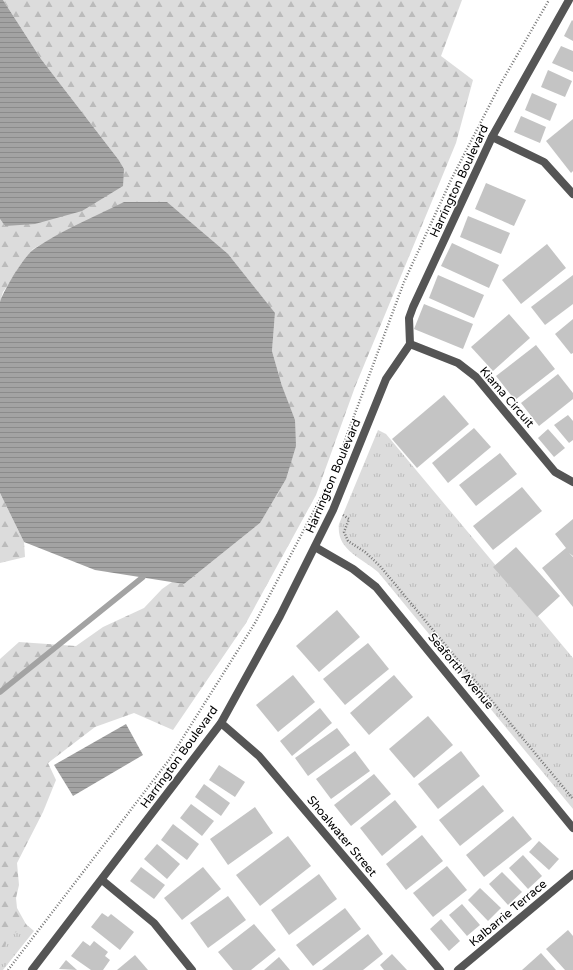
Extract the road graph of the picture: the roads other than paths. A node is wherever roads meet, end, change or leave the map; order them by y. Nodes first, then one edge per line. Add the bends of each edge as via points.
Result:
1 (569, 0) edge
2 (492, 137) junction
3 (573, 194) edge
4 (410, 344) junction
5 (573, 482) edge
6 (315, 547) junction
7 (221, 723) junction
8 (573, 828) edge
9 (573, 874) edge
10 (102, 880) junction
11 (32, 970) edge
12 (192, 970) edge
13 (440, 970) edge
14 (458, 970) edge

1 - 2 street, Harrington Boulevard
2 - 3 street via 544,162
2 - 4 street, Harrington Boulevard via 413,307 409,318
4 - 5 street, Kiama Circuit via 458,363 476,377 555,472
4 - 6 street, Harrington Boulevard via 386,379 333,510
6 - 7 street, Harrington Boulevard
6 - 8 street, Seaforth Avenue via 353,569 376,588
7 - 10 street, Harrington Boulevard
7 - 13 street, Shoalwater Street via 259,756
9 - 14 street, Kalbarrie Terrace
10 - 11 street, Harrington Boulevard
10 - 12 street via 154,923

